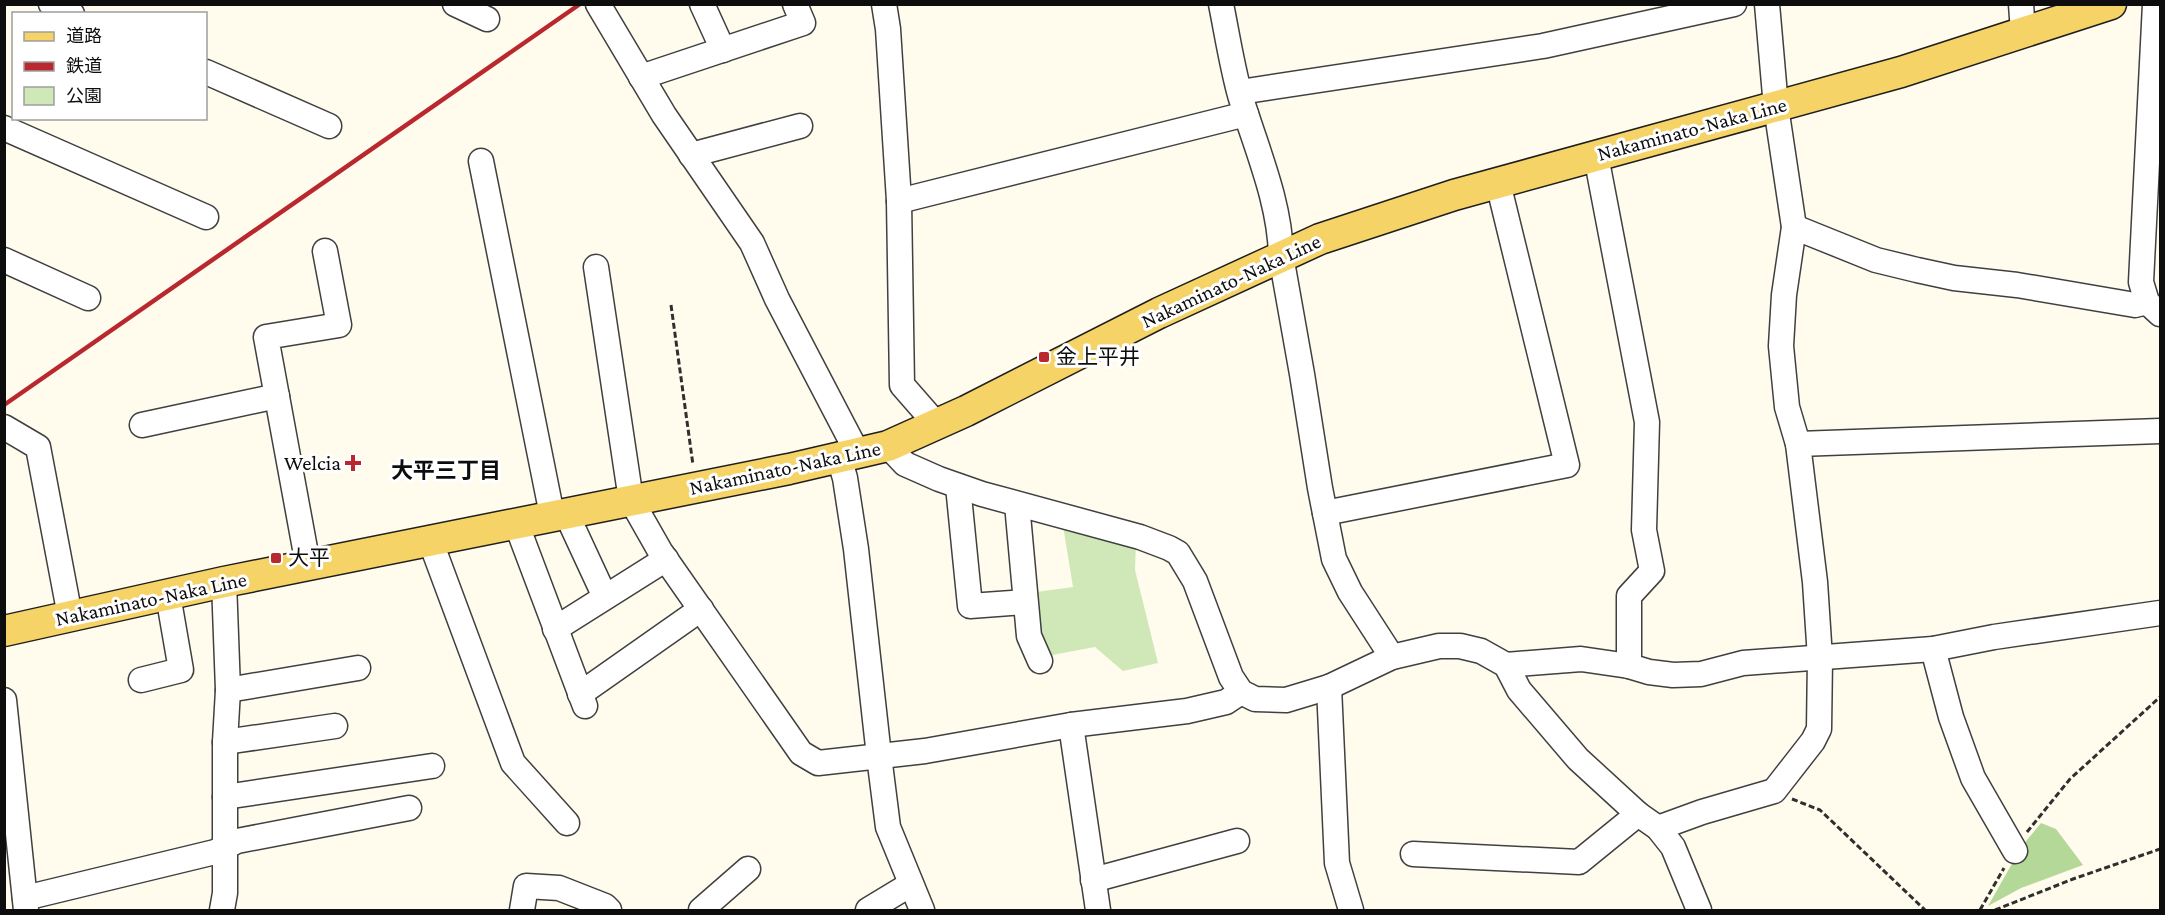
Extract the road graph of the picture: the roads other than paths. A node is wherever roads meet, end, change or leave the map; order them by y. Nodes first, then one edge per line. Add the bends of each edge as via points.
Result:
1 (51, 4) edge
2 (455, 4) edge
3 (598, 4) edge
4 (702, 4) edge
5 (795, 4) edge
6 (884, 4) edge
7 (1221, 4) edge
8 (1734, 4) edge
9 (1767, 4) edge
10 (2111, 4) edge
11 (2155, 4) edge
12 (68, 12) edge
13 (2022, 18) edge
14 (488, 19) dead end
15 (723, 50) junction
16 (207, 72) edge
17 (641, 77) junction
18 (1243, 103) junction
19 (1776, 106) junction
20 (329, 126) dead end
21 (800, 126) dead end
22 (4, 128) edge
23 (691, 155) junction
24 (1596, 156) junction
25 (481, 161) dead end
26 (1498, 183) junction
27 (898, 201) junction
28 (206, 217) dead end
29 (1794, 227) junction
30 (325, 251) dead end
31 (1281, 256) junction
32 (4, 260) edge
33 (596, 267) dead end
34 (88, 298) dead end
35 (2156, 315) edge
36 (277, 396) junction
37 (937, 424) junction
38 (142, 425) dead end
39 (4, 427) edge
40 (2160, 431) edge
41 (1798, 444) junction
42 (888, 446) junction
43 (849, 456) junction
44 (958, 486) junction
45 (631, 500) junction
46 (1017, 504) junction
47 (1325, 513) junction
48 (559, 514) junction
49 (516, 523) junction
50 (430, 540) junction
51 (666, 559) junction
52 (308, 565) junction
53 (224, 582) junction
54 (168, 595) junction
55 (605, 597) junction
56 (1025, 602) junction
57 (701, 609) junction
58 (2160, 613) edge
59 (70, 616) junction
60 (555, 628) junction
61 (4, 631) edge
62 (1933, 649) junction
63 (1392, 657) junction
64 (1820, 658) junction
65 (1040, 661) dead end
66 (1506, 665) junction
67 (1629, 666) junction
68 (358, 668) dead end
69 (141, 680) dead end
70 (1329, 687) junction
71 (228, 690) junction
72 (1241, 692) junction
73 (4, 700) edge
74 (1071, 725) junction
75 (335, 726) dead end
76 (225, 742) junction
77 (879, 756) junction
78 (432, 766) dead end
79 (225, 797) junction
80 (409, 808) dead end
81 (1638, 814) junction
82 (567, 823) dead end
83 (1658, 828) junction
84 (1237, 841) dead end
85 (225, 846) junction
86 (2015, 851) road end
87 (1413, 854) dead end
88 (748, 869) dead end
89 (1093, 880) junction
90 (911, 884) junction
91 (25, 904) edge
92 (222, 910) edge
93 (522, 910) edge
94 (609, 910) edge
95 (701, 910) edge
96 (868, 910) edge
97 (922, 910) edge
98 (1098, 910) edge
99 (1351, 910) edge
100 (1699, 910) edge

1 - 12 street
2 - 14 street
3 - 17 street
4 - 15 street
5 - 15 street via 803,23
6 - 27 street
7 - 18 street
8 - 18 street via 1543,46
9 - 19 street
10 - 13 main road, Nakaminato-Naka Line
11 - 35 street via 2141,282
13 - 19 main road, Nakaminato-Naka Line via 1901,72
15 - 17 street
16 - 20 street
17 - 23 street
18 - 27 street
18 - 31 street via 1273,199
19 - 24 main road, Nakaminato-Naka Line
19 - 29 street
21 - 23 street
22 - 28 street
23 - 43 street via 752,243
24 - 26 main road, Nakaminato-Naka Line
24 - 67 street via 1647,422 1644,530 1652,571 1629,596
25 - 48 street
26 - 31 main road, Nakaminato-Naka Line via 1405,210
26 - 47 street via 1567,465
27 - 37 street via 902,385
29 - 35 street via 1876,260 1954,278 2135,305
29 - 41 street via 1781,346 1787,407
30 - 36 street via 339,325 266,337
31 - 37 main road, Nakaminato-Naka Line
31 - 47 street
32 - 34 street
33 - 45 street
36 - 38 street
36 - 52 street
37 - 42 main road, Nakaminato-Naka Line
39 - 59 street via 38,447
40 - 41 street
41 - 64 street
42 - 43 main road, Nakaminato-Naka Line
42 - 44 street via 905,464
43 - 45 main road, Nakaminato-Naka Line
43 - 77 street via 845,478
44 - 46 street
44 - 56 street via 970,606
45 - 48 main road, Nakaminato-Naka Line
45 - 51 street
46 - 56 street
46 - 72 street via 1140,537 1178,553 1195,581 1221,656
47 - 63 street via 1334,559 1350,592
48 - 49 main road, Nakaminato-Naka Line
48 - 55 street
49 - 50 main road, Nakaminato-Naka Line
49 - 60 street
50 - 52 main road, Nakaminato-Naka Line
50 - 82 street via 513,763
51 - 55 street
51 - 57 street
52 - 53 main road, Nakaminato-Naka Line
53 - 54 main road, Nakaminato-Naka Line
53 - 71 street
54 - 59 main road, Nakaminato-Naka Line
54 - 69 street via 181,670
55 - 60 street
56 - 65 street via 1029,636
57 - 60 street via 582,700
57 - 77 street via 801,753 818,763
58 - 62 street
59 - 61 main road, Nakaminato-Naka Line
62 - 64 street
62 - 86 street via 1972,778
63 - 66 street via 1439,646 1460,646 1481,651
63 - 70 street
64 - 67 street via 1743,663 1701,674 1673,675
64 - 83 street via 1819,729 1774,791
66 - 67 street via 1581,659
66 - 81 street via 1519,690 1578,759
68 - 71 street
70 - 72 street via 1286,700 1255,699
70 - 99 street via 1337,863
71 - 76 street
72 - 74 street via 1226,702 1187,711
73 - 91 street
74 - 77 street
74 - 89 street
75 - 76 street
76 - 79 street
77 - 90 street via 888,827
78 - 79 street
79 - 85 street
80 - 85 street
81 - 83 street
81 - 87 street via 1579,862
83 - 100 street via 1673,848
84 - 89 street
85 - 91 street
85 - 92 street
88 - 95 street
89 - 98 street
90 - 96 street
90 - 97 street
93 - 94 street via 526,886 559,888

